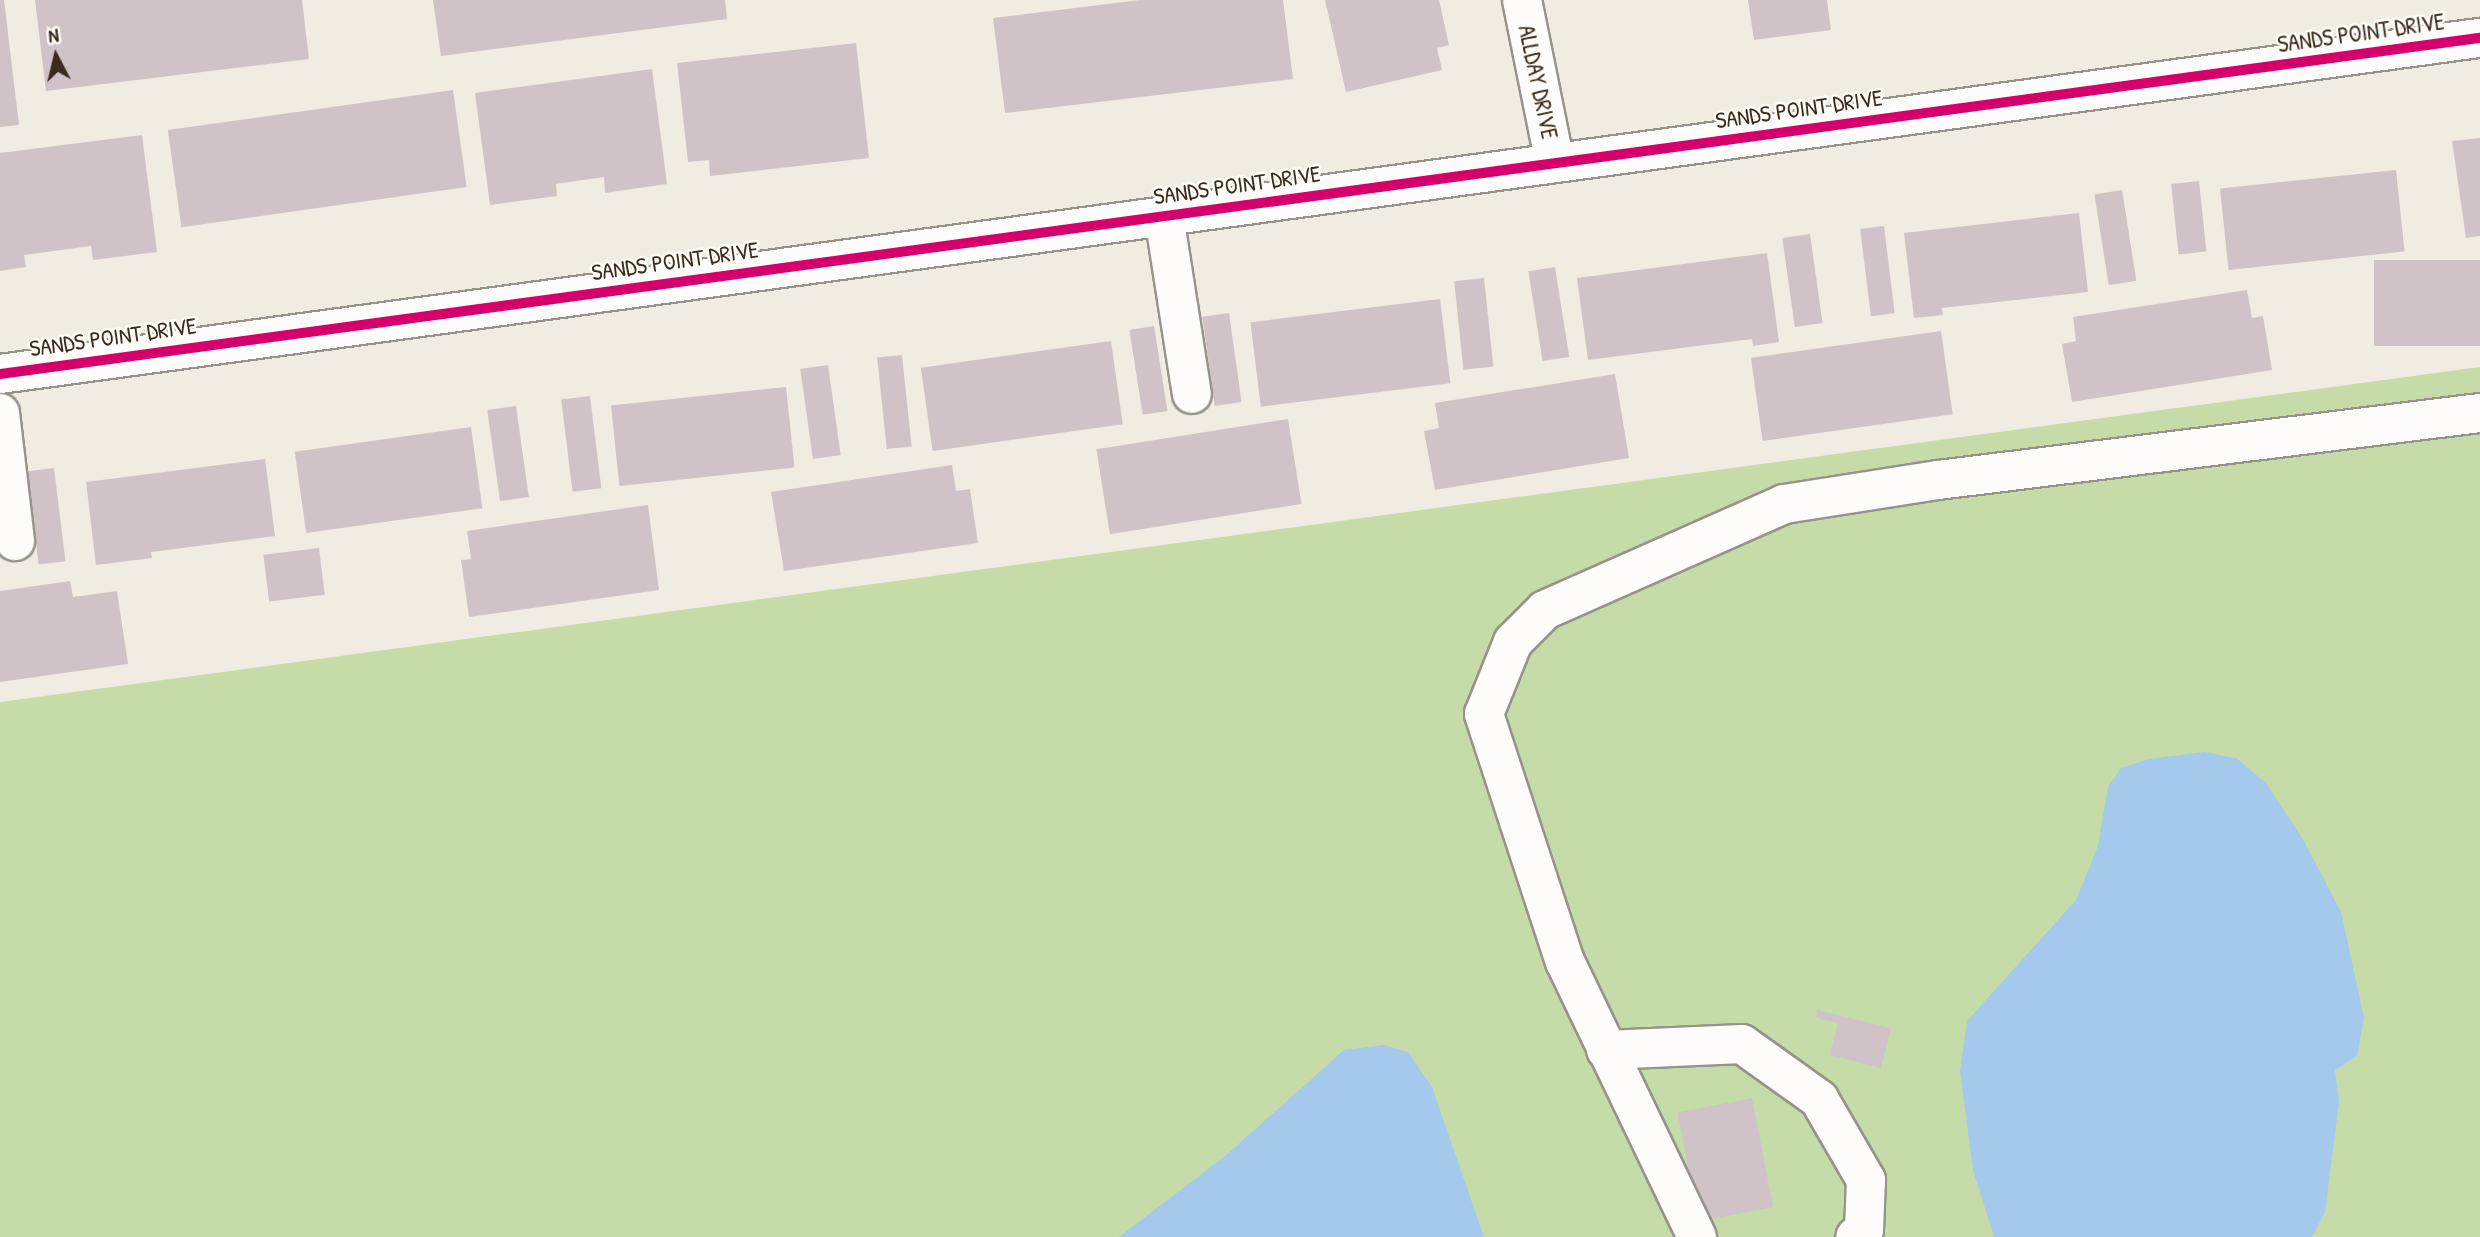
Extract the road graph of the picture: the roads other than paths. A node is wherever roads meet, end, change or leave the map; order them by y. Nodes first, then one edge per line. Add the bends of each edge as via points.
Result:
1 (1522, 0) edge
2 (2480, 38) edge
3 (1555, 163) junction
4 (1164, 216) junction
5 (0, 374) edge
6 (1192, 394) dead end
7 (2480, 412) edge
8 (0, 413) edge
9 (15, 541) dead end
10 (1606, 1050) junction
11 (1697, 1237) edge
12 (1855, 1237) edge

1 - 3 street, ALLDAY DRIVE
2 - 3 street, SANDS POINT DRIVE
3 - 4 street, SANDS POINT DRIVE
4 - 5 street, SANDS POINT DRIVE
4 - 6 street
7 - 10 street via 1937,480 1784,504 1545,610 1513,642 1484,714 1565,962
8 - 9 street
10 - 11 street
10 - 12 street via 1742,1044 1819,1099 1866,1180 1864,1230

